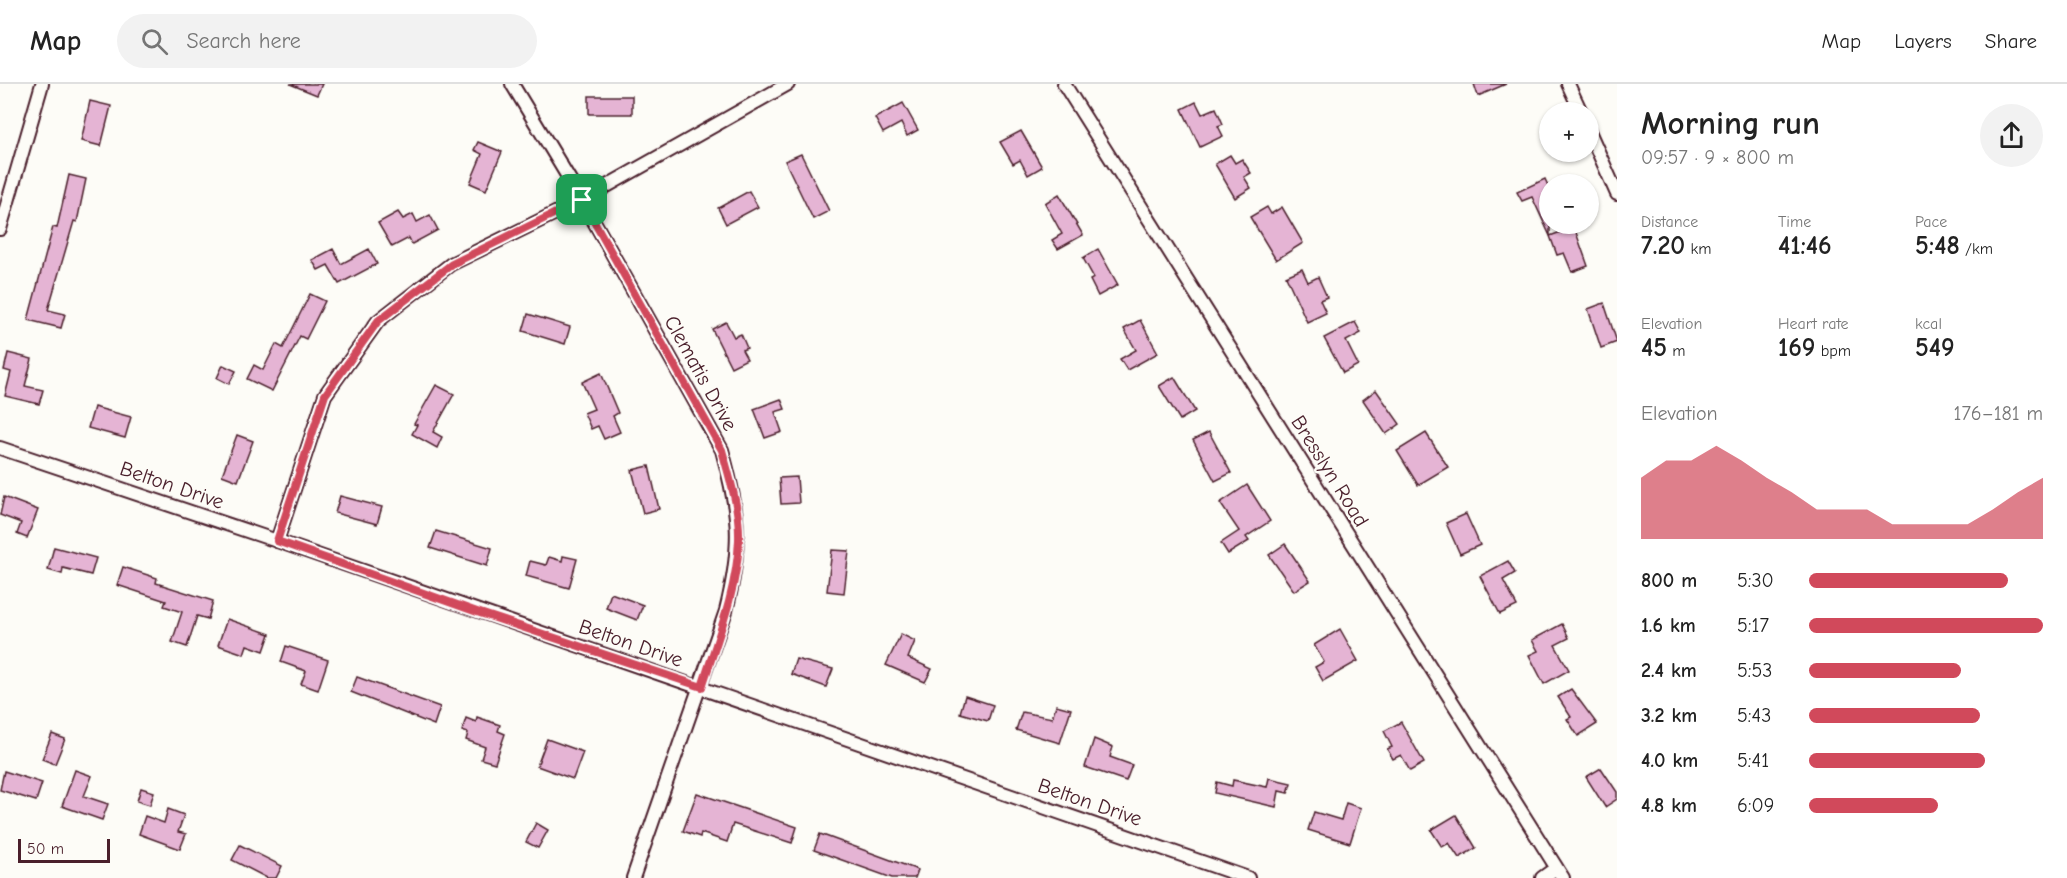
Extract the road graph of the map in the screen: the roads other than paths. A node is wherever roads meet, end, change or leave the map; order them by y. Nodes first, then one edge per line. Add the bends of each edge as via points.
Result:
1 (42, 84) edge
2 (512, 84) edge
3 (788, 84) edge
4 (1064, 84) edge
5 (1568, 84) edge
6 (1576, 102) edge
7 (1599, 154) edge
8 (1617, 194) edge
9 (582, 200) junction
10 (0, 229) edge
11 (0, 448) edge
12 (277, 541) junction
13 (702, 687) junction
14 (1560, 873) edge
15 (633, 878) edge
16 (1248, 878) edge
17 (1542, 878) edge

1 - 10 street
2 - 9 street, Clematis Drive
3 - 9 street
4 - 14 street, Bresslyn Road
5 - 6 street
7 - 8 street
9 - 12 street via 452,264 378,321 325,395
9 - 13 street, Clematis Drive via 722,450 732,485 738,523 736,567
11 - 12 street, Belton Drive
12 - 13 street, Belton Drive
13 - 15 street, Clematis Drive
13 - 16 street, Belton Drive
14 - 17 street

